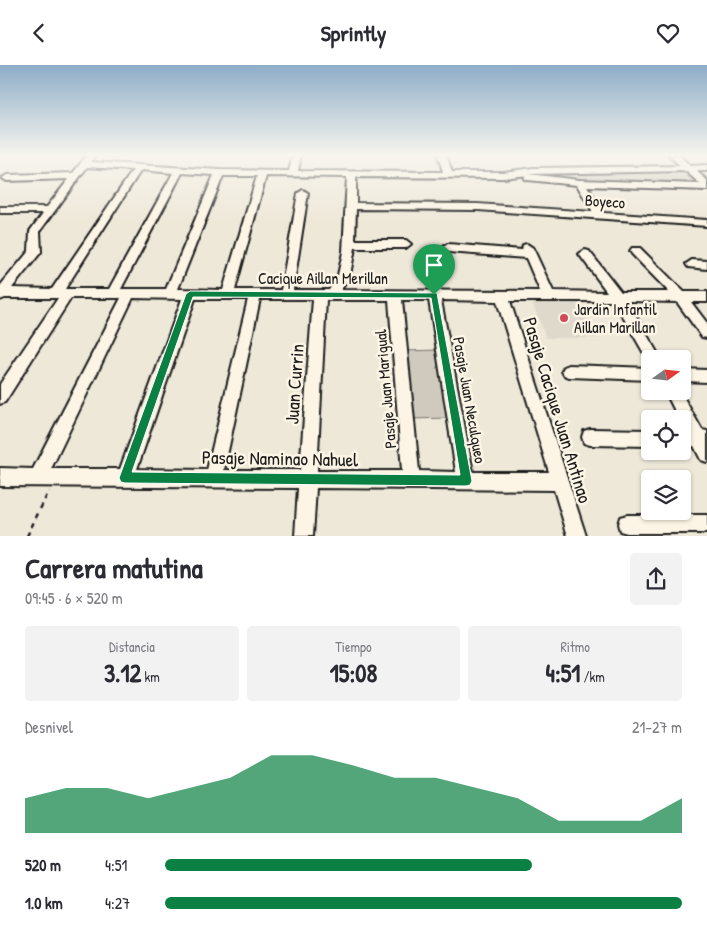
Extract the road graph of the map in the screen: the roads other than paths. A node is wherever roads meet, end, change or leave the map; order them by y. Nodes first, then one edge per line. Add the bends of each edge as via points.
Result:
1 (76, 177) edge
2 (133, 177) edge
3 (175, 177) edge
4 (218, 177) edge
5 (261, 177) edge
6 (352, 177) edge
7 (522, 177) edge
8 (697, 177) edge
9 (580, 183) junction
10 (707, 186) edge
11 (302, 193) dead end
12 (352, 206) junction
13 (51, 209) junction
14 (0, 210) edge
15 (601, 216) junction
16 (707, 223) edge
17 (406, 244) dead end
18 (350, 245) junction
19 (448, 248) dead end
20 (636, 251) dead end
21 (585, 254) dead end
22 (692, 264) dead end
23 (707, 265) edge
24 (0, 294) edge
25 (61, 294) junction
26 (112, 294) junction
27 (129, 294) junction
28 (170, 294) junction
29 (190, 294) junction
30 (228, 295) junction
31 (255, 295) junction
32 (286, 295) junction
33 (326, 295) junction
34 (395, 295) junction
35 (434, 295) junction
36 (502, 295) junction
37 (548, 295) junction
38 (617, 296) junction
39 (680, 296) junction
40 (707, 297) edge
41 (707, 333) edge
42 (649, 350) edge
43 (569, 371) dead end
44 (641, 374) edge
45 (691, 375) edge
46 (707, 376) edge
47 (0, 397) edge
48 (677, 400) edge
49 (590, 437) dead end
50 (641, 438) edge
51 (696, 438) edge
52 (707, 454) edge
53 (0, 477) edge
54 (38, 477) junction
55 (125, 478) junction
56 (214, 479) junction
57 (307, 479) junction
58 (411, 480) junction
59 (466, 481) junction
60 (560, 481) junction
61 (627, 524) dead end
62 (707, 524) edge
63 (304, 536) edge
64 (577, 536) edge

1 - 13 street
2 - 25 street
3 - 26 street
4 - 28 street
5 - 30 street
6 - 12 street, Juan Currin
7 - 9 street
8 - 10 street
9 - 10 street
9 - 15 street
11 - 32 street
12 - 15 street, Boyeco via 478,207
12 - 18 street, Juan Currin
13 - 14 street
13 - 24 street via 36,231 35,252
15 - 16 street, Boyeco
17 - 18 street
18 - 33 street, Juan Currin via 344,275
19 - 37 street via 528,251
20 - 39 street
21 - 38 street
22 - 23 street
24 - 25 street, Cacique Aillan Merillan
25 - 26 street, Cacique Aillan Merillan
25 - 47 street
26 - 27 street, Cacique Aillan Merillan
27 - 28 street, Cacique Aillan Merillan
27 - 54 street
28 - 29 street, Cacique Aillan Merillan
29 - 30 street, Cacique Aillan Merillan
29 - 55 street
30 - 31 street, Cacique Aillan Merillan
31 - 32 street, Cacique Aillan Merillan
31 - 56 street
32 - 33 street, Cacique Aillan Merillan
33 - 34 street, Cacique Aillan Merillan
33 - 57 street, Juan Currin
34 - 35 street, Cacique Aillan Merillan
34 - 58 street, Pasaje Juan Marigual
35 - 36 street, Cacique Aillan Merillan
35 - 59 street, Pasaje Juan Neculqueo
36 - 37 street, Cacique Aillan Merillan
36 - 60 street, Pasaje Cacique Juan Antinao
37 - 38 street, Cacique Aillan Merillan
38 - 39 street, Cacique Aillan Merillan
38 - 42 street
39 - 40 street, Cacique Aillan Merillan
39 - 41 street
43 - 44 street
45 - 46 street
48 - 51 street
49 - 50 street
51 - 52 street
53 - 54 street, Pasaje Naminao Nahuel
54 - 55 street, Pasaje Naminao Nahuel
55 - 56 street, Pasaje Naminao Nahuel
56 - 57 street, Pasaje Naminao Nahuel
57 - 58 street, Pasaje Naminao Nahuel
57 - 63 street, Juan Currin
58 - 59 street, Pasaje Naminao Nahuel
59 - 60 street, Pasaje Naminao Nahuel
60 - 64 street, Pasaje Cacique Juan Antinao
61 - 62 street

